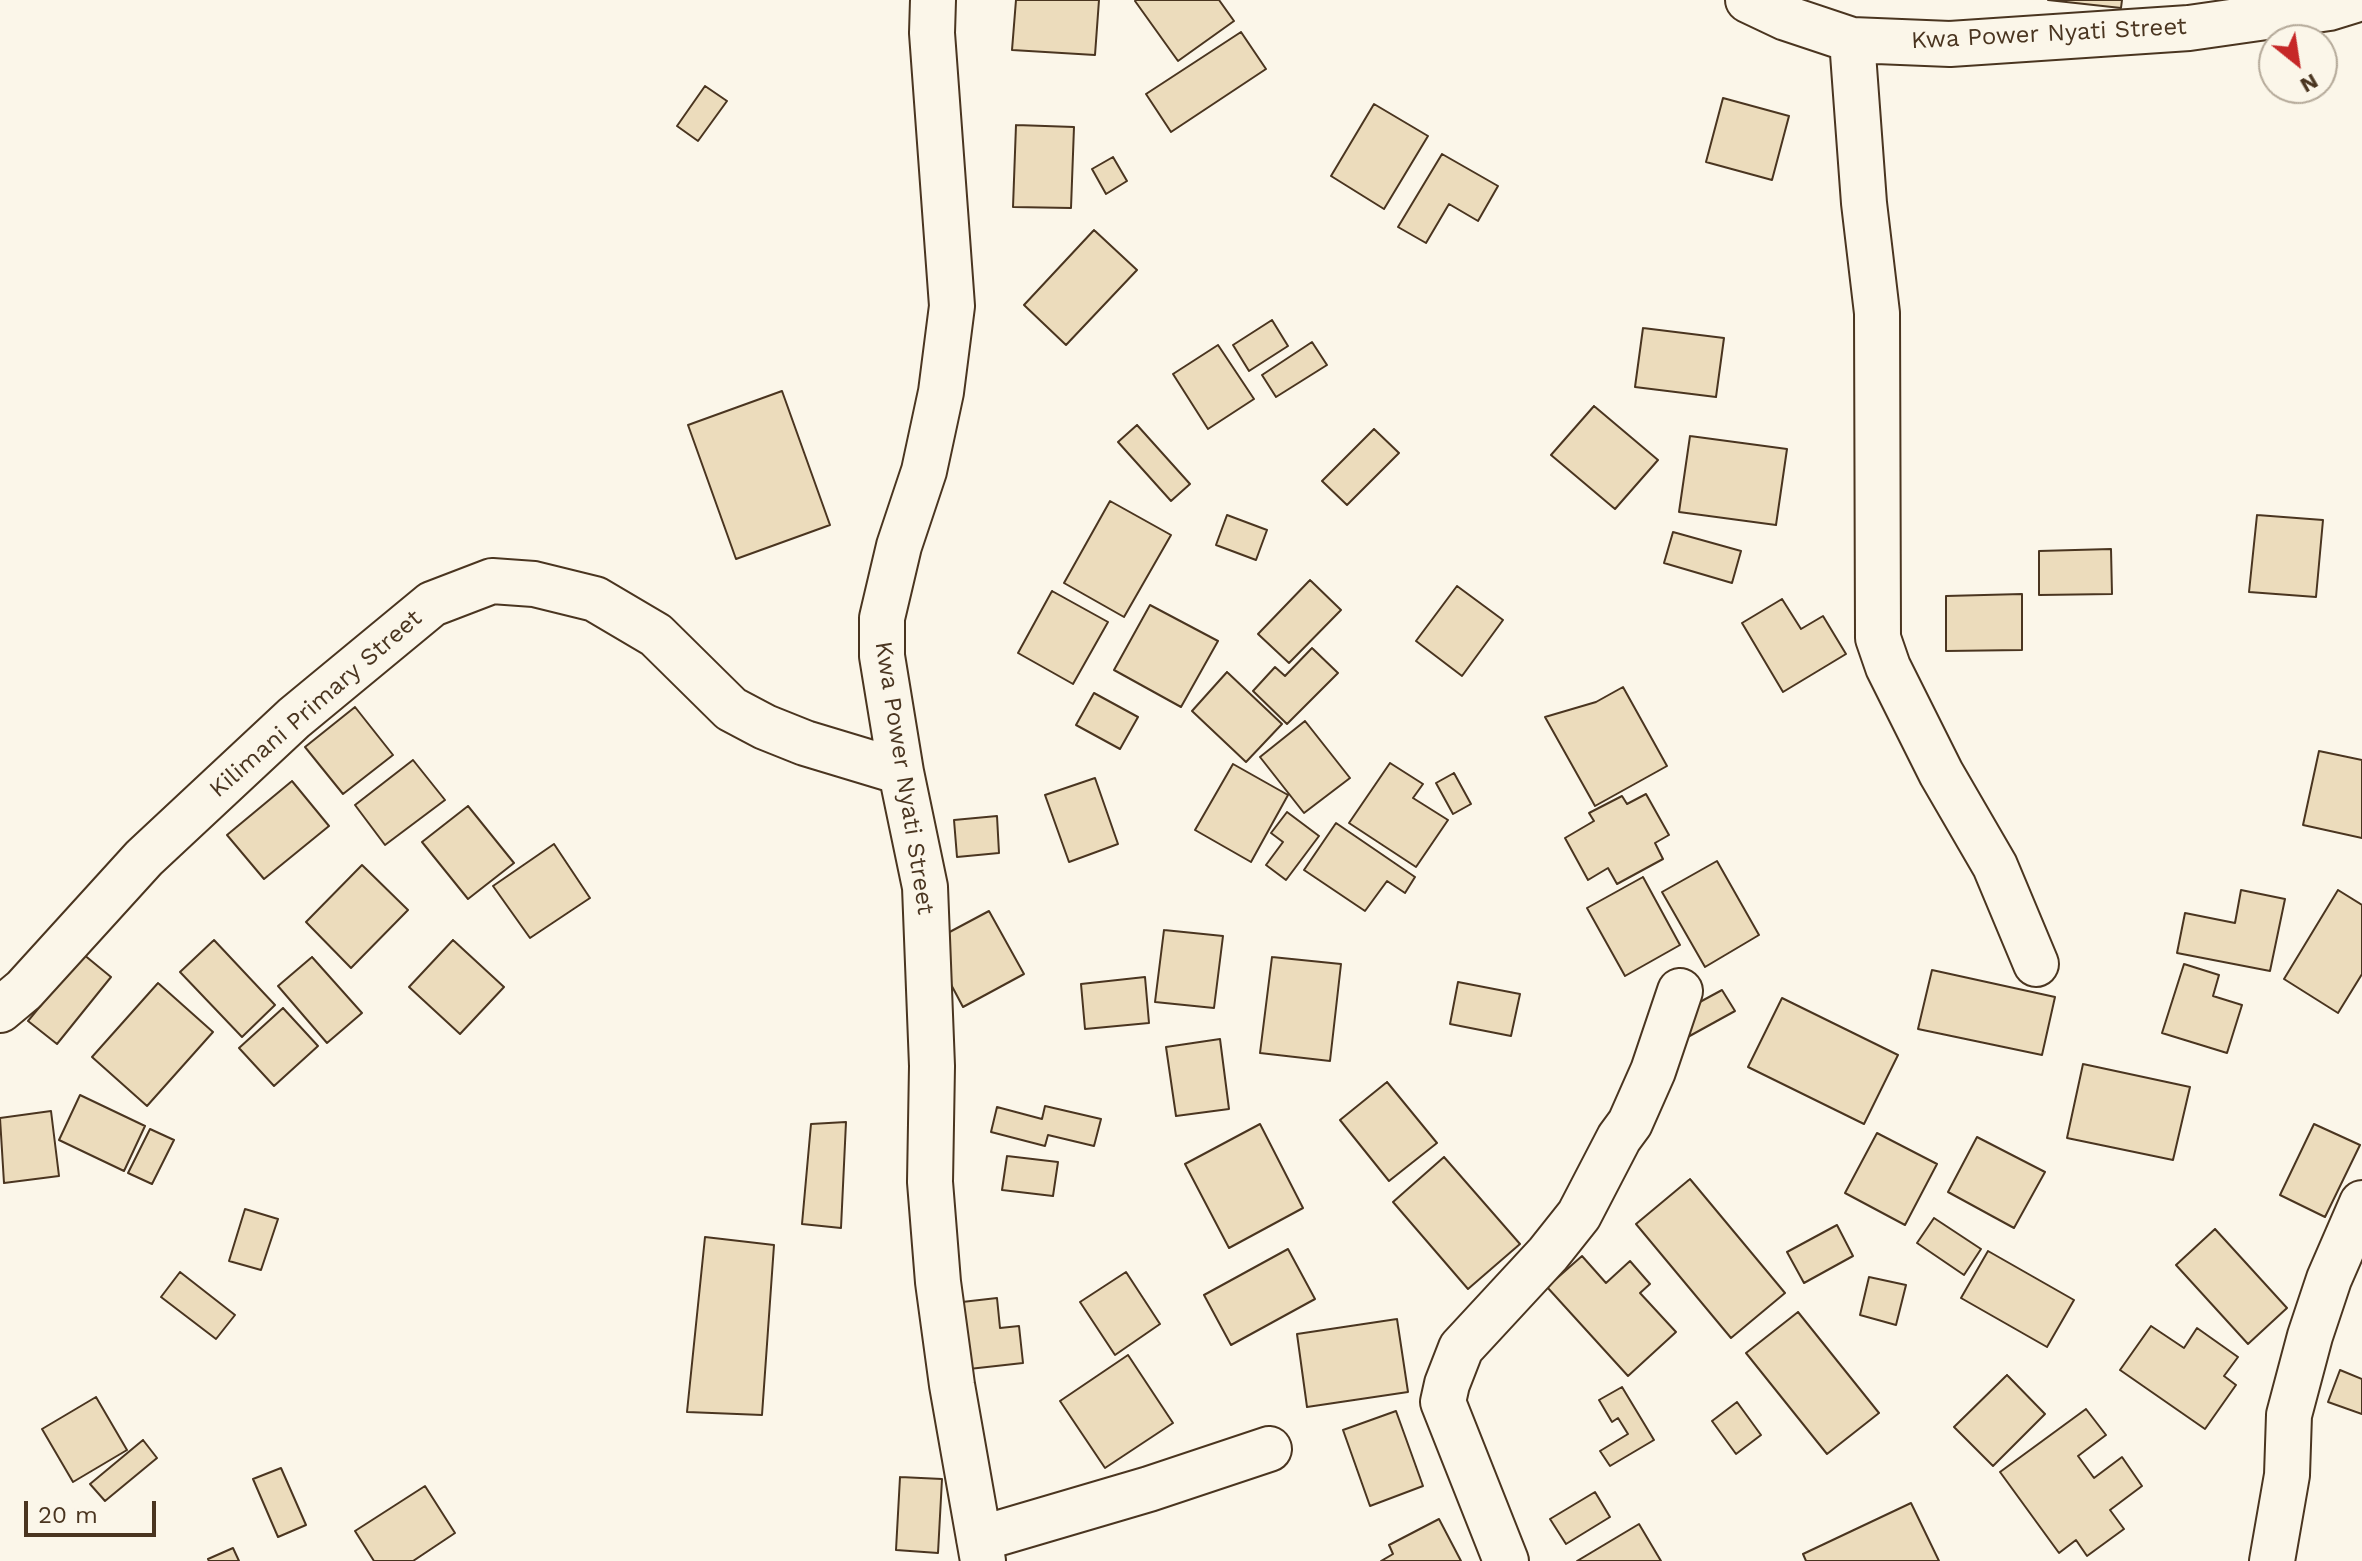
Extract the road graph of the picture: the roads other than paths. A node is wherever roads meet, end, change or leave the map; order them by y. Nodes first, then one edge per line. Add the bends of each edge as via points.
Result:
1 (933, 0) edge
2 (1748, 0) edge
3 (2355, 0) edge
4 (1852, 40) junction
5 (901, 772) junction
6 (2036, 964) dead end
7 (1680, 991) dead end
8 (0, 1010) edge
9 (2362, 1203) edge
10 (1269, 1449) dead end
11 (981, 1550) edge
12 (1506, 1561) edge
13 (2272, 1561) edge

1 - 5 street, Kwa Power Nyati Street via 952,306 924,471 882,618 882,656
2 - 4 street, Kwa Power Nyati Street
3 - 4 street, Kwa Power Nyati Street via 2189,28 1950,44
4 - 6 street via 1877,313 1878,638 1941,773 1995,866
5 - 8 street, Kilimani Primary Street via 792,738 731,709 656,635 595,599 534,584 492,581 432,604 294,718 144,858
5 - 11 street, Kwa Power Nyati Street via 925,887 930,1182 938,1282
7 - 12 street via 1642,1097 1579,1215 1461,1348 1447,1384 1443,1402
9 - 13 street via 2329,1279 2289,1415 2287,1475
10 - 11 street

